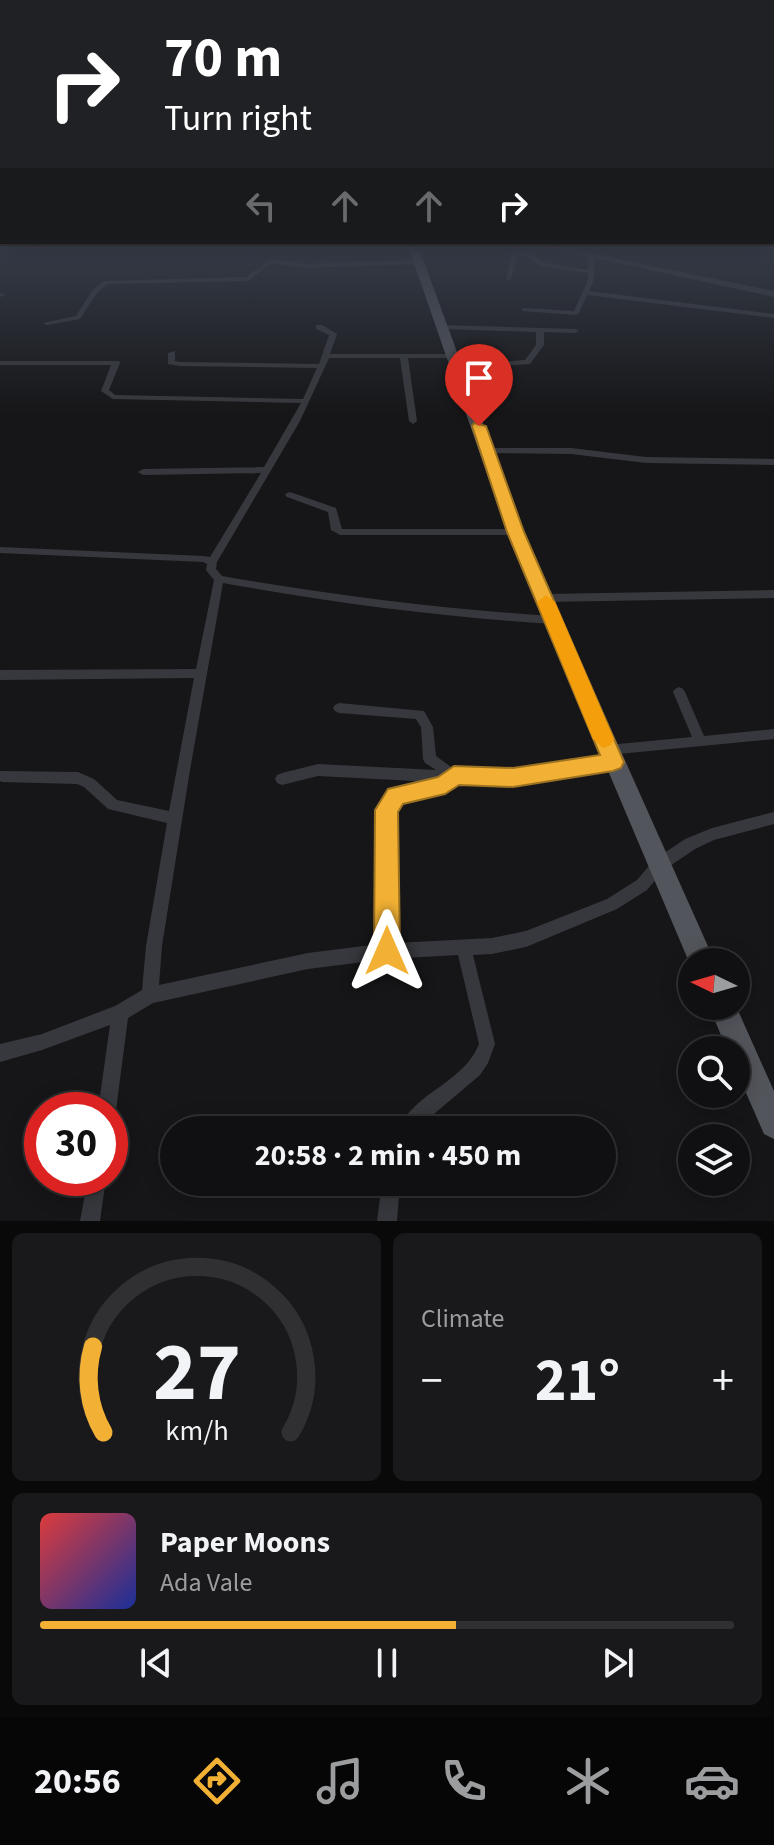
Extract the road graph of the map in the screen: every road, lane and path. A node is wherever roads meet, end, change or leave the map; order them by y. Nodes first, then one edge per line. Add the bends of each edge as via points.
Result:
1 (89, 300) edge
2 (433, 300) edge
3 (581, 300) edge
4 (642, 300) edge
5 (524, 310) dead end
6 (774, 316) edge
7 (47, 323) dead end
8 (319, 327) dead end
9 (443, 327) junction
10 (540, 329) junction
11 (575, 331) dead end
12 (172, 353) dead end
13 (325, 356) junction
14 (455, 356) junction
15 (404, 357) junction
16 (2, 363) dead end
17 (319, 366) junction
18 (463, 377) junction
19 (303, 401) junction
20 (413, 421) dead end
21 (486, 451) junction
22 (774, 462) edge
23 (266, 470) junction
24 (143, 472) dead end
25 (290, 495) dead end
26 (515, 532) junction
27 (0, 550) edge
28 (212, 562) junction
29 (219, 579) junction
30 (774, 594) edge
31 (545, 598) junction
32 (553, 620) junction
33 (202, 673) junction
34 (0, 675) edge
35 (679, 692) dead end
36 (339, 708) dead end
37 (774, 734) edge
38 (699, 739) junction
39 (611, 756) junction
40 (2, 776) dead end
41 (454, 776) junction
42 (282, 779) dead end
43 (175, 818) junction
44 (774, 818) edge
45 (659, 865) junction
46 (464, 948) junction
47 (696, 948) edge
48 (387, 951) junction
49 (150, 995) junction
50 (120, 1013) junction
51 (728, 1020) edge
52 (0, 1053) edge
53 (109, 1092) edge
54 (418, 1116) edge
55 (774, 1124) edge
56 (94, 1196) edge
57 (390, 1196) edge
58 (90, 1221) edge
59 (387, 1221) edge

1 - 7 street via 78,318
2 - 9 main road
3 - 5 street via 574,313
4 - 6 street
8 - 13 street via 333,334
9 - 10 street
9 - 14 main road
10 - 11 street
10 - 18 street via 540,345 527,362 499,364
12 - 17 street via 171,362 180,364
13 - 15 street
13 - 17 street
14 - 15 street
14 - 18 main road
15 - 20 street
16 - 19 street via 112,362 117,366 105,391 113,397
17 - 19 street
18 - 21 main road
19 - 23 street
21 - 22 street
21 - 26 main road
23 - 24 street
23 - 28 street
25 - 26 street via 333,510 340,532
26 - 31 main road
27 - 28 street
28 - 29 street
29 - 32 street via 433,612
29 - 33 street
30 - 31 street
31 - 32 main road
32 - 39 main road
33 - 34 street
33 - 43 street
35 - 38 street
36 - 41 street via 420,714 427,727 430,759
37 - 38 street
38 - 39 street
39 - 41 street via 513,778
39 - 45 main road
40 - 43 street via 78,778 113,805
41 - 42 street via 318,770
41 - 48 street via 445,785 396,796 386,810
43 - 49 street
44 - 45 street via 712,834
45 - 46 street via 642,885 568,923 526,939
45 - 47 main road
46 - 48 street
46 - 54 street via 487,1044 483,1060
48 - 49 street via 308,961
49 - 50 street
50 - 52 street
50 - 53 street
51 - 55 main road
56 - 58 street
57 - 59 street

